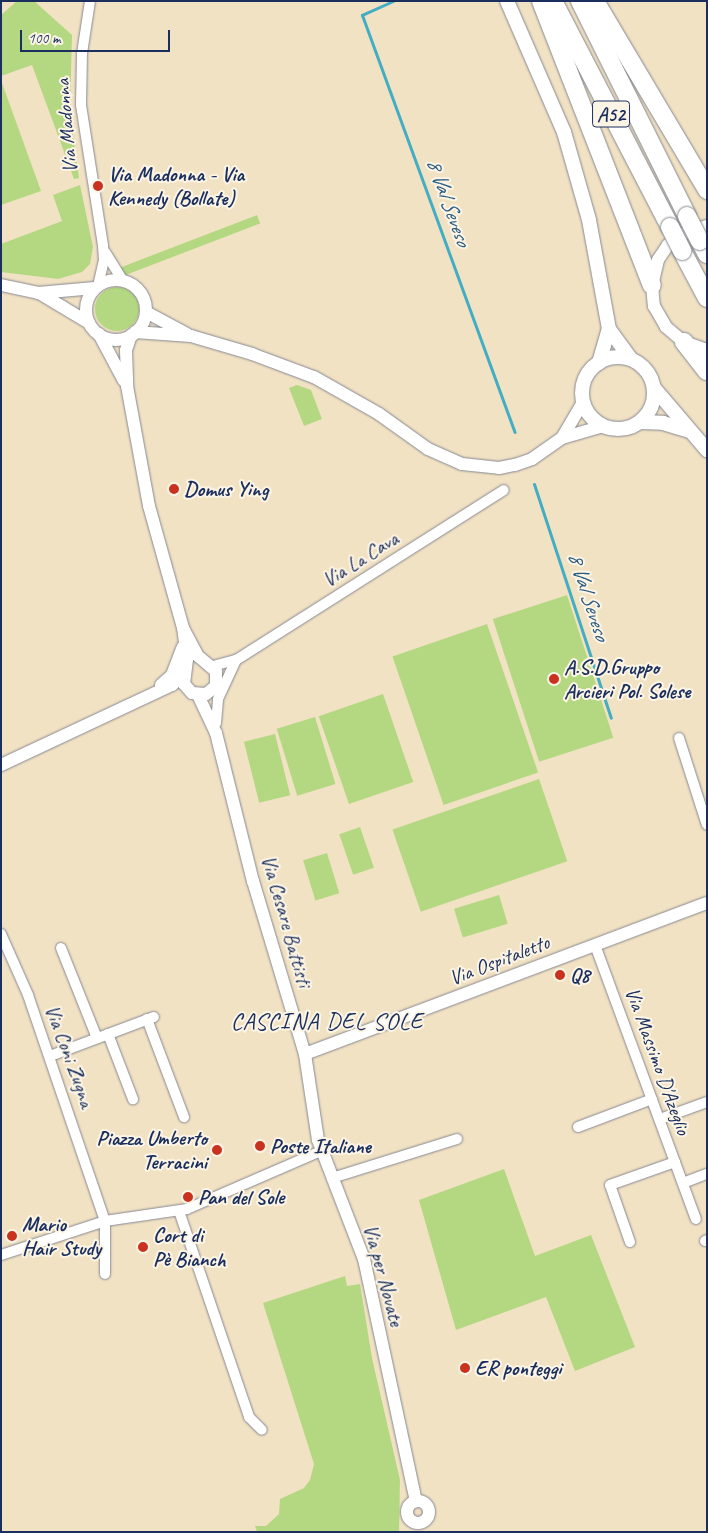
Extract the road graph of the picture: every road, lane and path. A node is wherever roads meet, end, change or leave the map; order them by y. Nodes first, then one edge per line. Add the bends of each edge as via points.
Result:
1 (90, 1) edge
2 (508, 1) edge
3 (541, 1) edge
4 (553, 1) edge
5 (580, 1) edge
6 (595, 1) edge
7 (707, 190) edge
8 (704, 240) edge
9 (103, 246) junction
10 (123, 280) junction
11 (1, 285) edge
12 (652, 285) junction
13 (97, 287) junction
14 (38, 293) junction
15 (707, 298) edge
16 (146, 312) junction
17 (89, 323) junction
18 (609, 329) junction
19 (99, 334) junction
20 (133, 334) junction
21 (191, 336) junction
22 (684, 342) junction
23 (707, 350) edge
24 (631, 360) junction
25 (598, 363) junction
26 (707, 371) edge
27 (127, 386) junction
28 (654, 388) junction
29 (583, 402) junction
30 (640, 422) junction
31 (603, 426) junction
32 (690, 432) junction
33 (562, 438) junction
34 (707, 450) edge
35 (504, 490) dead end
36 (184, 632) junction
37 (236, 660) junction
38 (211, 667) junction
39 (185, 671) junction
40 (211, 691) junction
41 (154, 693) junction
42 (195, 694) junction
43 (118, 711) junction
44 (216, 728) junction
45 (679, 738) dead end
46 (1, 765) edge
47 (707, 825) edge
48 (707, 903) edge
49 (1, 934) edge
50 (595, 945) junction
51 (61, 948) dead end
52 (108, 1034) junction
53 (97, 1038) junction
54 (305, 1054) junction
55 (50, 1056) junction
56 (133, 1099) dead end
57 (652, 1100) junction
58 (707, 1102) edge
59 (184, 1117) dead end
60 (660, 1119) junction
61 (578, 1126) dead end
62 (457, 1139) dead end
63 (321, 1151) junction
64 (675, 1162) junction
65 (707, 1174) edge
66 (332, 1178) junction
67 (683, 1183) junction
68 (180, 1211) junction
69 (696, 1219) dead end
70 (106, 1221) junction
71 (630, 1242) dead end
72 (1, 1255) edge
73 (105, 1274) dead end
74 (262, 1430) dead end
75 (414, 1527) edge

1 - 9 street, Via Madonna via 82,53 81,106
2 - 18 main road via 564,132 589,220
3 - 12 highway
4 - 15 highway, A52, bridge
5 - 8 highway, A52, bridge via 688,216
6 - 7 highway
8 - 12 street via 683,234 668,245 658,260
9 - 10 street, Via Madonna
9 - 13 street, Via Madonna via 104,260
10 - 13 street via 109,280
10 - 16 street via 140,292
11 - 14 street
12 - 22 street via 657,314 666,327
13 - 14 street
13 - 17 street via 87,303
14 - 17 street
16 - 20 street
16 - 21 street
17 - 19 street
18 - 24 main road
18 - 25 main road
19 - 20 street via 119,339
19 - 27 street
20 - 21 street
20 - 27 street via 126,350
21 - 33 street via 314,377 379,414 428,449 462,464 499,468 515,465 532,459
22 - 23 street
22 - 26 highway
24 - 25 main road via 618,357
24 - 28 main road via 647,371
25 - 29 main road via 585,380
27 - 36 street via 149,506
28 - 30 main road via 652,407
28 - 32 main road
29 - 31 main road via 588,413
29 - 33 street
30 - 31 main road via 622,429
30 - 32 main road via 663,423
31 - 33 street
32 - 34 main road
35 - 37 street, Via La Cava
36 - 38 street
36 - 39 street
36 - 41 street via 172,675
37 - 38 street, Via La Cava
37 - 44 street, Via Cesare Battisti via 218,699
38 - 39 street
38 - 40 street via 217,683
39 - 41 street
39 - 42 street via 184,684
40 - 42 street
40 - 44 street, Via Cesare Battisti
41 - 43 street
42 - 43 street via 176,692
42 - 44 street, Via Cesare Battisti
43 - 46 street
44 - 54 street, Via Cesare Battisti via 253,881
45 - 47 street
48 - 50 street, Via Ospitaletto
49 - 55 street, Via Coni Zugna
50 - 54 street, Via Ospitaletto
50 - 57 street, Via Massimo D'Azeglio
51 - 53 street
52 - 53 street
52 - 56 street
52 - 59 street via 151,1018
53 - 55 street
54 - 63 street, Via Cesare Battisti
55 - 70 street, Via Coni Zugna
57 - 60 street, Via Massimo D'Azeglio
57 - 61 street
58 - 60 street
60 - 64 street, Via Massimo D'Azeglio
62 - 66 street
63 - 66 street, Via Cesare Battisti
63 - 68 street
64 - 67 street, Via Massimo D'Azeglio
64 - 71 street via 610,1185
65 - 67 street
66 - 75 street, Via per Novate via 364,1259 416,1501 406,1511
67 - 69 street, Via Massimo D'Azeglio
68 - 70 street
68 - 74 street via 249,1417
70 - 72 street
70 - 73 street, Via Coni Zugna

